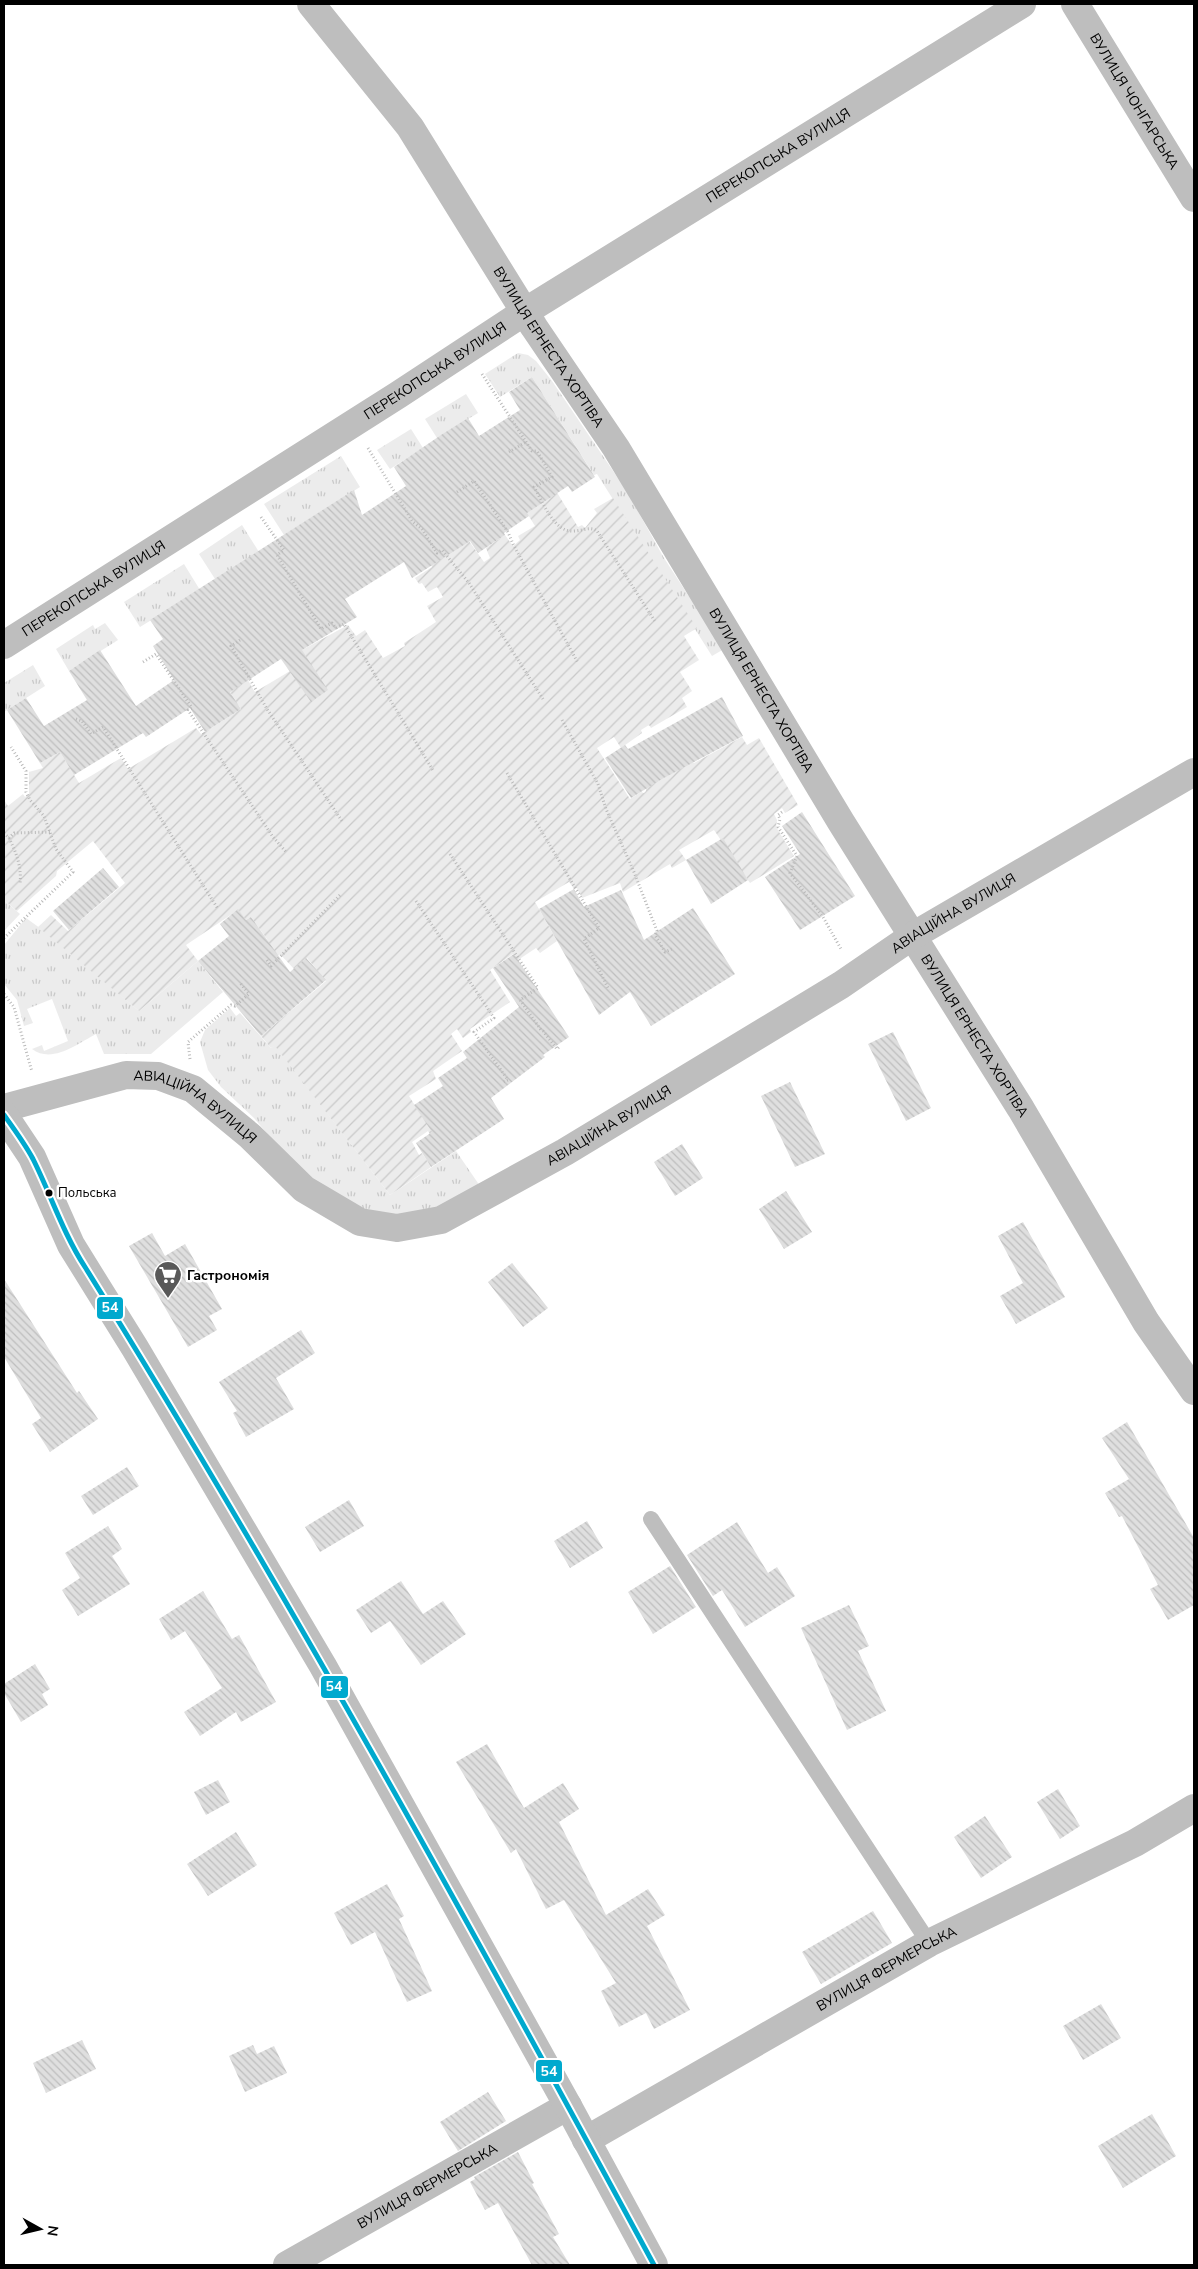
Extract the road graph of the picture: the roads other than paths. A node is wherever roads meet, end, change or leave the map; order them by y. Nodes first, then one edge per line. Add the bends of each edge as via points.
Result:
1 (311, 4) edge
2 (1022, 4) edge
3 (1075, 4) edge
4 (1194, 198) edge
5 (526, 311) junction
6 (8, 633) edge
7 (1194, 772) edge
8 (914, 935) junction
9 (4, 1108) edge
10 (4, 1115) edge
11 (1194, 1391) edge
12 (651, 1519) dead end
13 (1194, 1808) edge
14 (929, 1943) junction
15 (568, 2106) junction
16 (586, 2140) junction
17 (288, 2265) edge
18 (654, 2265) edge

1 - 5 street, ВУЛИЦЯ ЕРНЕСТА ХОРТІВА via 410,127
2 - 5 street, ПЕРЕКОПСЬКА ВУЛИЦЯ
3 - 4 street, ВУЛИЦЯ ЧОНГАРСЬКА
5 - 6 street, ПЕРЕКОПСЬКА ВУЛИЦЯ via 381,406
5 - 8 street, ВУЛИЦЯ ЕРНЕСТА ХОРТІВА via 616,448 841,822
7 - 8 street, АВІАЦІЙНА ВУЛИЦЯ
8 - 9 street, АВІАЦІЙНА ВУЛИЦЯ via 841,985 565,1152 441,1220 397,1228 360,1222 304,1189 250,1136 193,1089 158,1076 126,1075
8 - 11 street, ВУЛИЦЯ ЕРНЕСТА ХОРТІВА via 1146,1322
10 - 15 street via 32,1158 72,1246 324,1666
12 - 14 lane
13 - 14 street, ВУЛИЦЯ ФЕРМЕРСЬКА via 1135,1844
14 - 16 street, ВУЛИЦЯ ФЕРМЕРСЬКА
15 - 16 street
15 - 17 street, ВУЛИЦЯ ФЕРМЕРСЬКА
16 - 18 street

